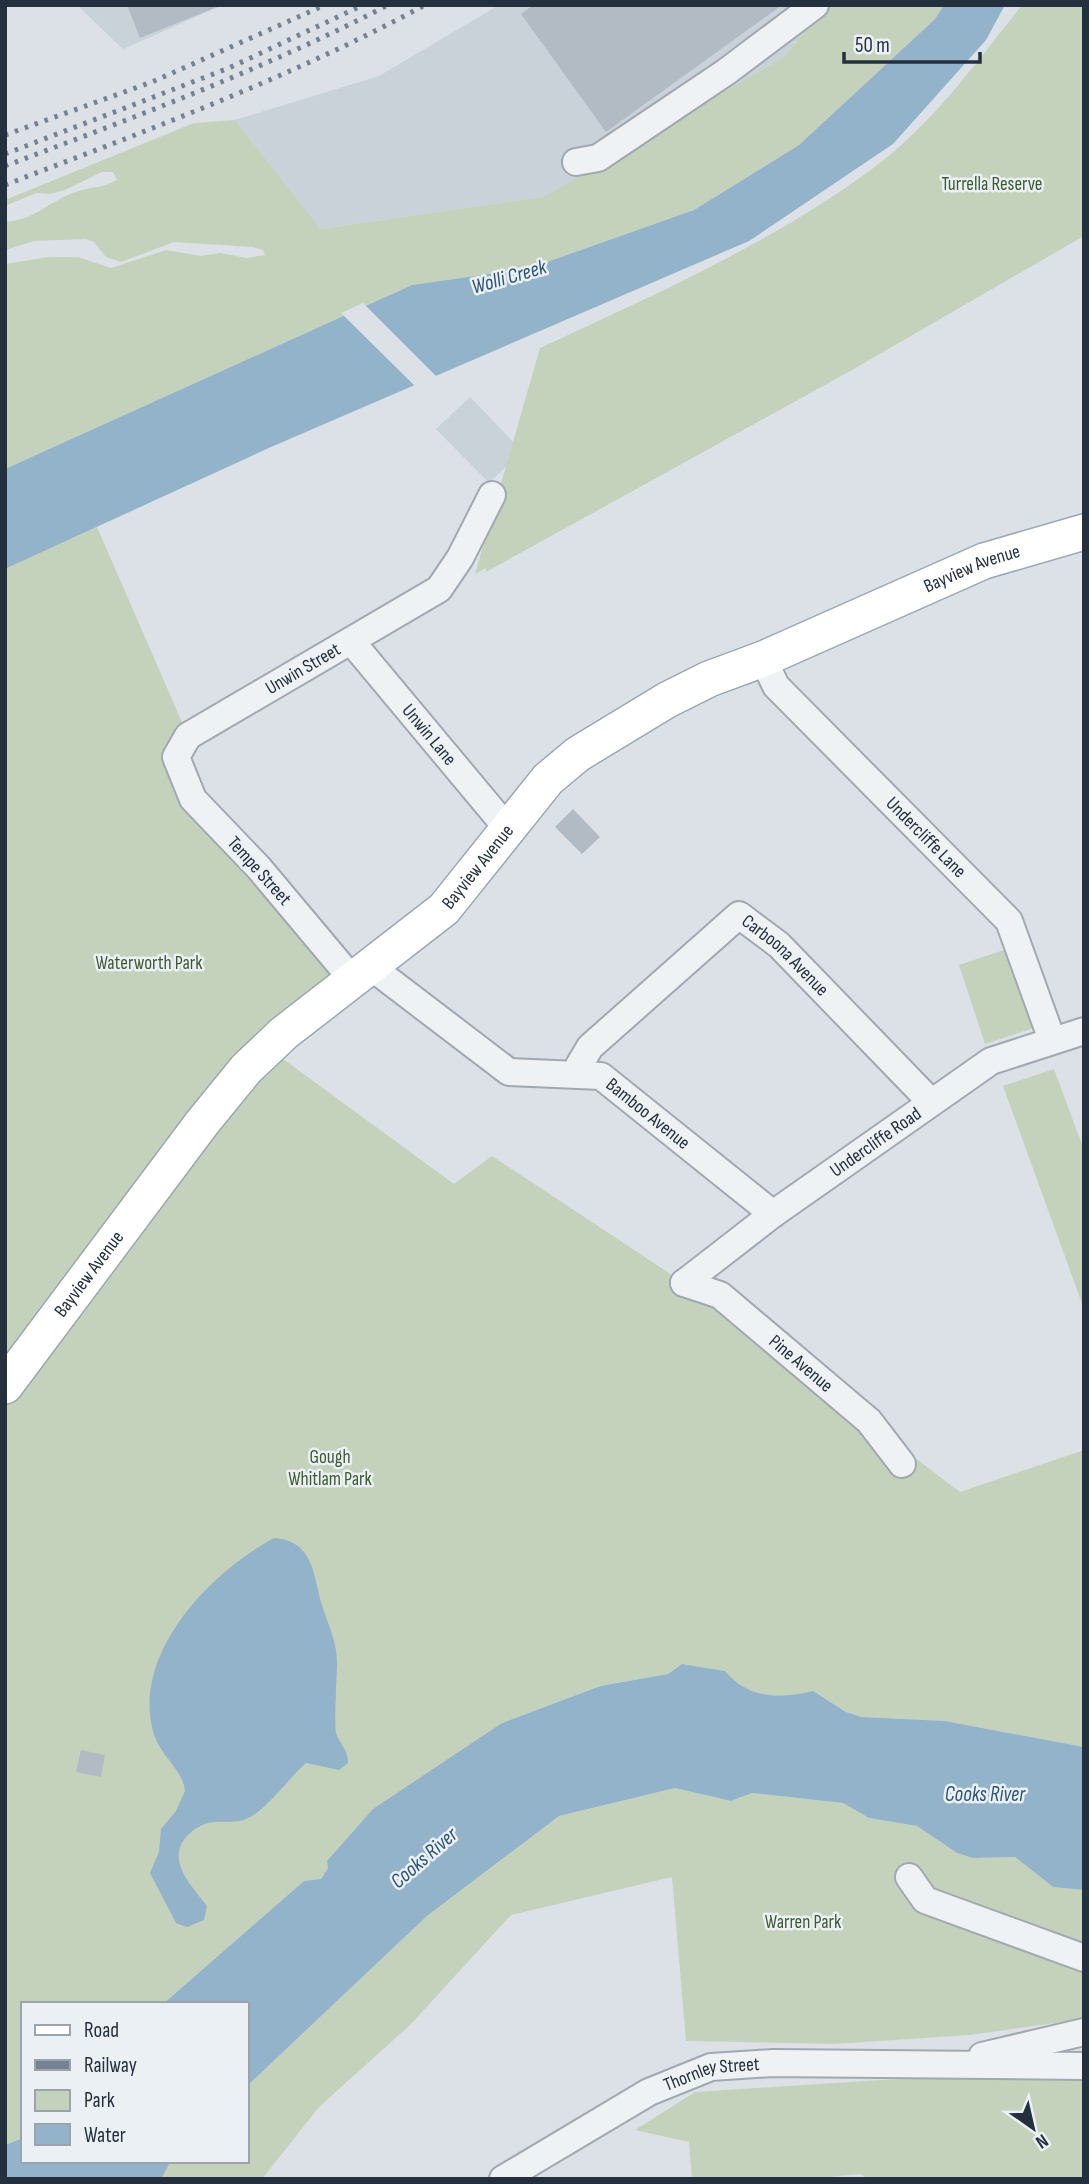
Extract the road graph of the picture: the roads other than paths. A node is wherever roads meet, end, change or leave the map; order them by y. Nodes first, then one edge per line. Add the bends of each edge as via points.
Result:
1 (815, 5) edge
2 (576, 162) dead end
3 (492, 495) dead end
4 (1084, 532) edge
5 (351, 641) junction
6 (763, 659) junction
7 (176, 757) joint
8 (507, 828) junction
9 (361, 972) junction
10 (1084, 1031) edge
11 (1052, 1040) junction
12 (574, 1074) junction
13 (931, 1102) junction
14 (773, 1214) junction
15 (684, 1283) joint
16 (5, 1386) edge
17 (902, 1464) dead end
18 (909, 1877) dead end
19 (1084, 1958) edge
20 (1084, 2032) edge
21 (1047, 2040) junction
22 (946, 2065) junction
23 (1084, 2066) edge
24 (1054, 2067) junction
25 (503, 2179) edge

1 - 2 street via 598,158
3 - 5 street, Unwin Street via 439,589
4 - 6 main road, Bayview Avenue via 984,561
5 - 7 street, Unwin Street via 188,736
5 - 8 street, Unwin Lane
6 - 8 main road, Bayview Avenue via 667,700 587,748 548,779
6 - 11 street, Undercliffe Lane via 776,686 1009,921
7 - 9 street, Tempe Street via 193,799
8 - 9 main road, Bayview Avenue via 444,909
9 - 12 street, Bamboo Avenue via 509,1072
9 - 16 main road, Bayview Avenue via 246,1069
10 - 11 street, Undercliffe Road
11 - 13 street, Undercliffe Road via 991,1061
12 - 13 street, Carboona Avenue via 590,1047 738,915 779,945
12 - 14 street, Bamboo Avenue via 601,1076
13 - 14 street, Undercliffe Road
14 - 15 street, Undercliffe Road
15 - 17 street, Pine Avenue via 720,1295 869,1421
18 - 19 street via 925,1900
20 - 21 street, Thornley Street
21 - 22 street, Thornley Street
21 - 24 street
22 - 24 street, Thornley Street
22 - 25 street, Thornley Street via 711,2067 649,2092
23 - 24 street, Thornley Street

